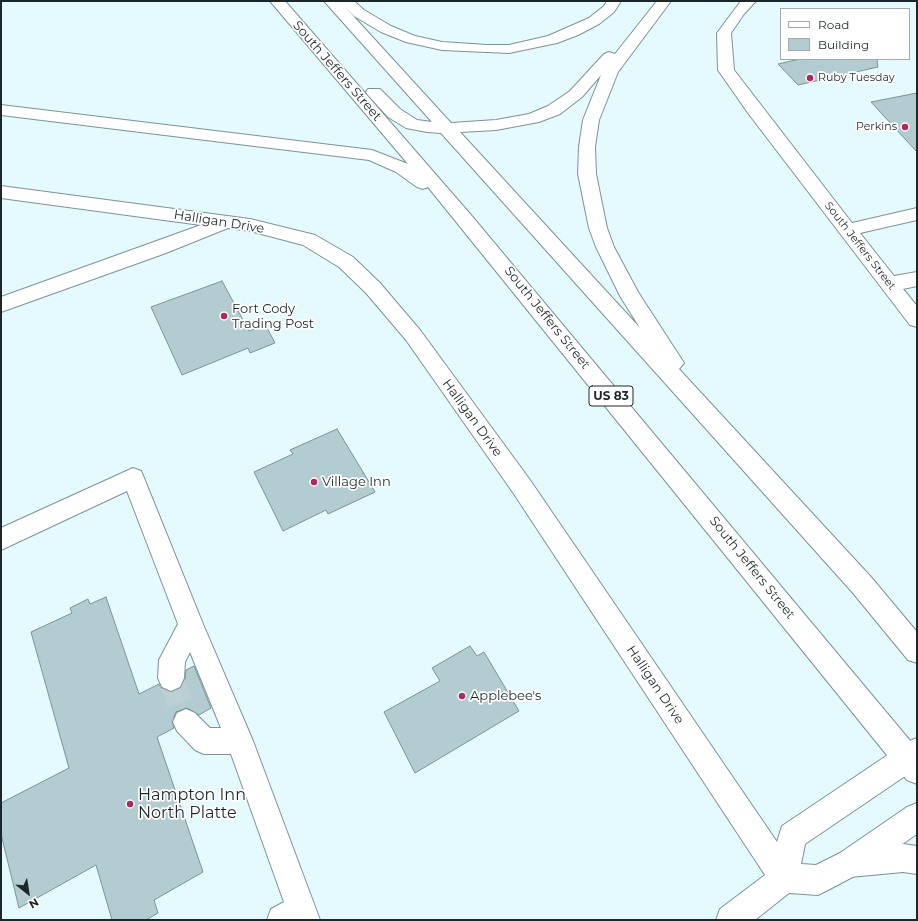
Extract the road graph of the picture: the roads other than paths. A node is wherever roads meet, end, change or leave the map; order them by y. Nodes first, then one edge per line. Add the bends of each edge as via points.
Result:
1 (276, 1) edge
2 (331, 1) edge
3 (346, 1) edge
4 (614, 1) edge
5 (657, 1) edge
6 (664, 1) edge
7 (744, 6) edge
8 (300, 27) junction
9 (1, 110) edge
10 (447, 128) junction
11 (1, 192) edge
12 (917, 214) edge
13 (466, 219) junction
14 (227, 222) junction
15 (848, 230) junction
16 (917, 279) edge
17 (890, 284) junction
18 (1, 305) edge
19 (917, 320) edge
20 (709, 418) junction
21 (1, 539) edge
22 (862, 585) junction
23 (191, 625) junction
24 (917, 627) edge
25 (917, 651) edge
26 (171, 678) tunnel mouth
27 (186, 722) tunnel mouth
28 (240, 741) junction
29 (914, 760) edge
30 (917, 817) edge
31 (917, 860) edge
32 (850, 863) junction
33 (784, 878) junction
34 (296, 916) edge
35 (731, 920) edge

1 - 8 main road, South Jeffers Street / US 83
2 - 10 main road
3 - 4 main road via 359,13 379,25 411,39 442,46 487,50 509,49 552,40 573,32 594,21
5 - 10 main road via 628,32 590,80 554,110 515,122
6 - 20 main road via 610,72 591,120 587,174 598,228 616,269 630,296
7 - 15 main road, South Jeffers Street via 724,33 726,70
8 - 10 main road via 333,49 394,113 405,121 427,127
8 - 13 main road, South Jeffers Street / US 83
9 - 13 main road via 372,155 402,168
10 - 20 main road
11 - 14 main road, Halligan Drive
12 - 15 main road
13 - 29 main road, South Jeffers Street / US 83
14 - 18 main road
14 - 33 main road, Halligan Drive via 250,224 309,240 346,262 373,288 408,329 522,487
15 - 17 main road, South Jeffers Street
16 - 17 main road
17 - 19 main road, South Jeffers Street
20 - 22 main road
21 - 23 main road via 133,478
22 - 24 main road
22 - 25 main road
23 - 26 main road via 172,660
23 - 28 main road
27 - 28 main road via 204,741
28 - 34 main road
29 - 33 main road via 792,836
30 - 32 main road
31 - 32 main road via 903,858
32 - 33 main road via 818,880
33 - 35 main road

